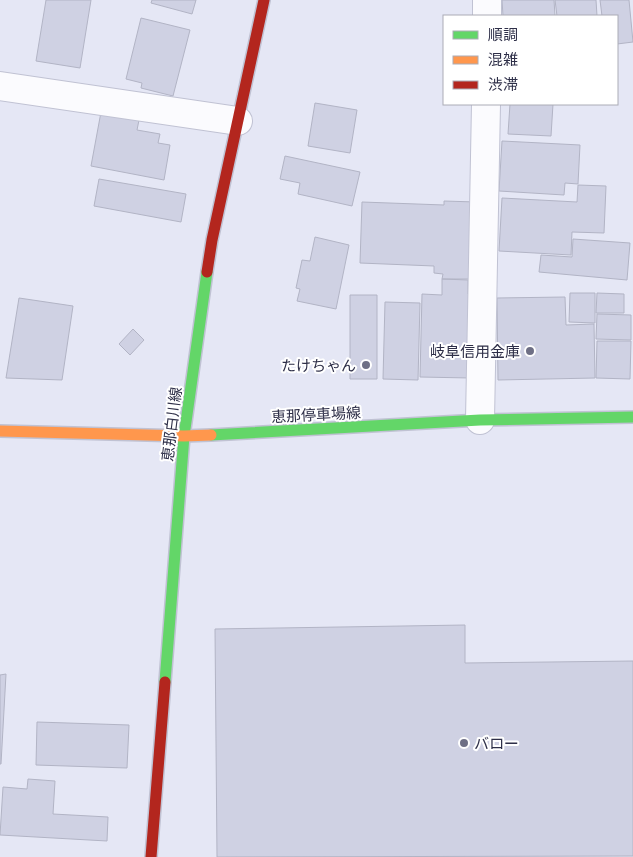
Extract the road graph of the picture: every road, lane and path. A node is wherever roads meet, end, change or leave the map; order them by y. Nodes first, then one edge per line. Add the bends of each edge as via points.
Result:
1 (264, 0) edge
2 (487, 0) edge
3 (487, 15) edge
4 (0, 86) edge
5 (486, 105) edge
6 (238, 121) junction
7 (633, 417) edge
8 (480, 420) junction
9 (0, 431) edge
10 (184, 436) junction
11 (151, 857) edge

1 - 6 main road, 恵那白川線
2 - 3 street
4 - 6 street
5 - 8 street
6 - 10 main road, 恵那白川線 via 212,240
7 - 8 main road, 恵那停車場線
8 - 10 main road, 恵那停車場線
9 - 10 main road, 恵那停車場線
10 - 11 main road, 恵那白川線

